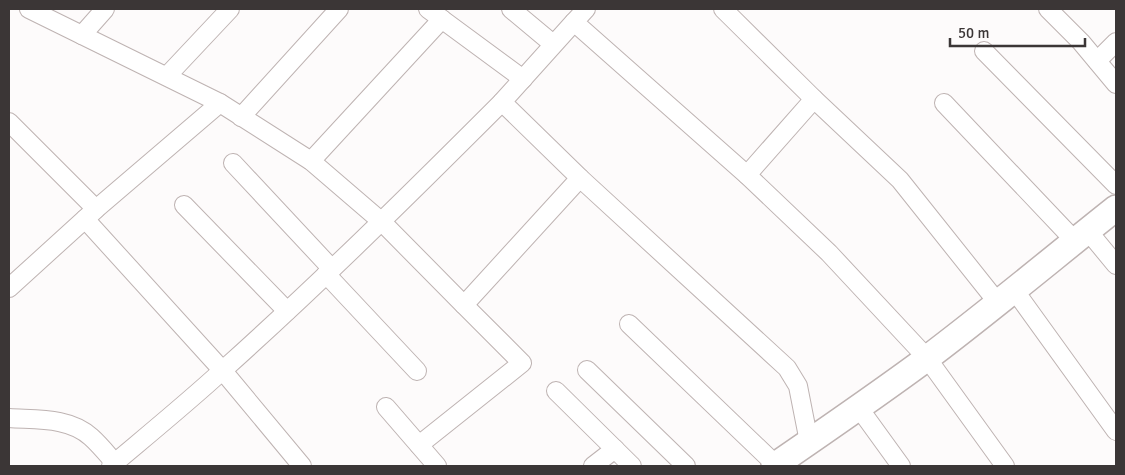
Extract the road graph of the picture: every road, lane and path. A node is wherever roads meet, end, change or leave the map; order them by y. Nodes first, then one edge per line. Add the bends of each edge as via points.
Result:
1 (30, 9) edge
2 (105, 9) edge
3 (230, 9) edge
4 (339, 9) edge
5 (428, 9) edge
6 (510, 9) edge
7 (586, 9) edge
8 (723, 9) edge
9 (1048, 9) edge
10 (442, 19) junction
11 (574, 22) junction
12 (82, 35) junction
13 (1116, 42) edge
14 (553, 44) junction
15 (984, 51) dead end
16 (1097, 61) junction
17 (167, 76) junction
18 (523, 79) junction
19 (1116, 84) edge
20 (814, 99) junction
21 (502, 102) junction
22 (220, 103) junction
23 (944, 103) dead end
24 (241, 117) junction
25 (9, 122) edge
26 (311, 161) junction
27 (232, 163) dead end
28 (747, 176) junction
29 (580, 178) junction
30 (1116, 185) edge
31 (184, 205) dead end
32 (1116, 208) edge
33 (90, 214) junction
34 (382, 222) junction
35 (1081, 236) junction
36 (1116, 266) edge
37 (329, 271) junction
38 (12, 277) edge
39 (1006, 297) junction
40 (464, 305) junction
41 (287, 311) junction
42 (629, 324) dead end
43 (926, 358) junction
44 (587, 370) dead end
45 (223, 371) junction
46 (417, 371) dead end
47 (556, 391) dead end
48 (386, 407) dead end
49 (859, 408) junction
50 (9, 418) edge
51 (1116, 431) edge
52 (809, 442) junction
53 (419, 445) junction
54 (615, 449) junction
55 (113, 464) edge
56 (302, 466) edge
57 (436, 466) edge
58 (593, 466) edge
59 (632, 466) edge
60 (686, 466) edge
61 (775, 466) edge
62 (901, 466) edge
63 (1005, 466) edge

1 - 12 street
2 - 12 street
3 - 17 street
4 - 24 street
5 - 10 street
6 - 14 street
7 - 11 street
8 - 20 street
9 - 16 street
10 - 18 street
10 - 26 street
11 - 14 street
11 - 28 street
12 - 17 street
13 - 16 street
14 - 18 street
15 - 30 street
16 - 19 street
17 - 22 street
18 - 21 street
20 - 28 street
20 - 39 street via 900,180
21 - 29 street
21 - 34 street
22 - 24 street
22 - 33 street
23 - 35 street
24 - 26 street
25 - 33 street
26 - 34 street
27 - 37 street
28 - 43 street via 829,253
29 - 40 street
29 - 52 street via 787,368 798,386
31 - 41 street
32 - 35 street
33 - 38 street
33 - 45 street
34 - 37 street
34 - 40 street
35 - 36 street
35 - 39 street
37 - 41 street
37 - 46 street
39 - 43 street
39 - 51 street
40 - 53 street via 522,363
41 - 45 street
42 - 61 street
43 - 49 street
43 - 63 street
44 - 60 street
45 - 55 street
45 - 56 street
47 - 54 street
48 - 53 street
49 - 52 street
49 - 62 street
50 - 55 street via 64,422 74,426 90,436
52 - 61 street
53 - 57 street
54 - 58 street
54 - 59 street

